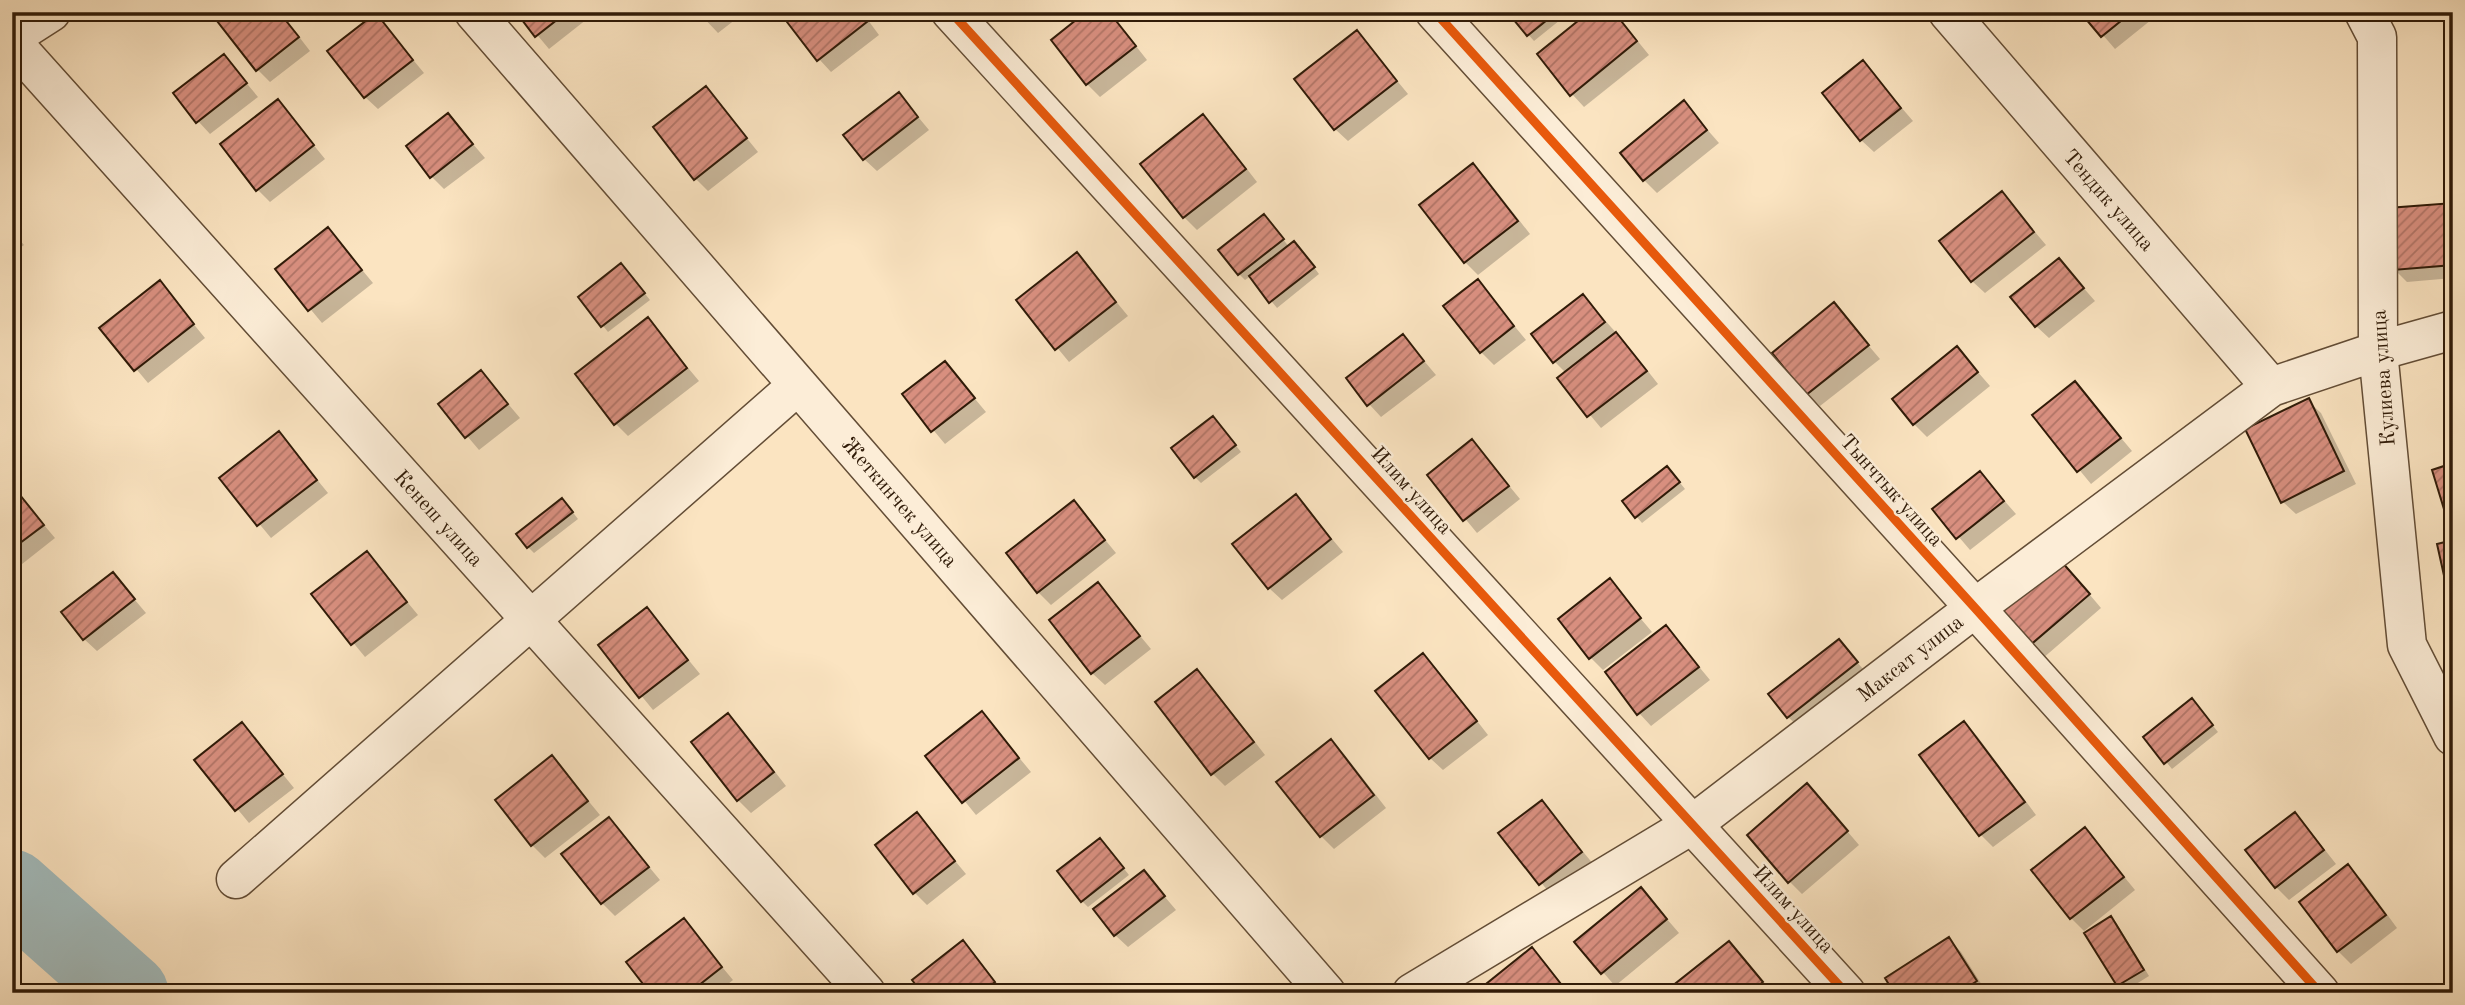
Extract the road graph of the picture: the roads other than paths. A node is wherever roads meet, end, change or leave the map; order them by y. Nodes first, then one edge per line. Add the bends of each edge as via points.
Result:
1 (51, 12) edge
2 (474, 12) edge
3 (951, 12) edge
4 (1435, 12) edge
5 (1948, 12) edge
6 (2364, 12) edge
7 (12, 40) edge
8 (2453, 330) edge
9 (2378, 351) junction
10 (798, 385) junction
11 (2271, 387) junction
12 (1975, 608) junction
13 (531, 620) junction
14 (2453, 736) edge
15 (1693, 824) junction
16 (236, 879) dead end
17 (866, 993) edge
18 (1326, 993) edge
19 (1412, 993) edge
20 (1846, 993) edge
21 (2320, 993) edge

1 - 7 street
2 - 10 street, Жеткинчек улица
3 - 15 street, Илим улица
4 - 12 street, Тынчтык улица
5 - 11 street, Тендик улица
6 - 9 street, Кулиева улица via 2377,37
7 - 13 street, Кенеш улица
8 - 9 street, Максат улица
9 - 11 street, Максат улица
9 - 14 street, Кулиева улица via 2407,645
10 - 13 street
10 - 18 street, Жеткинчек улица
11 - 12 street, Максат улица
12 - 15 street, Максат улица
12 - 21 street, Тынчтык улица
13 - 16 street
13 - 17 street, Кенеш улица
15 - 19 street, Максат улица
15 - 20 street, Илим улица

